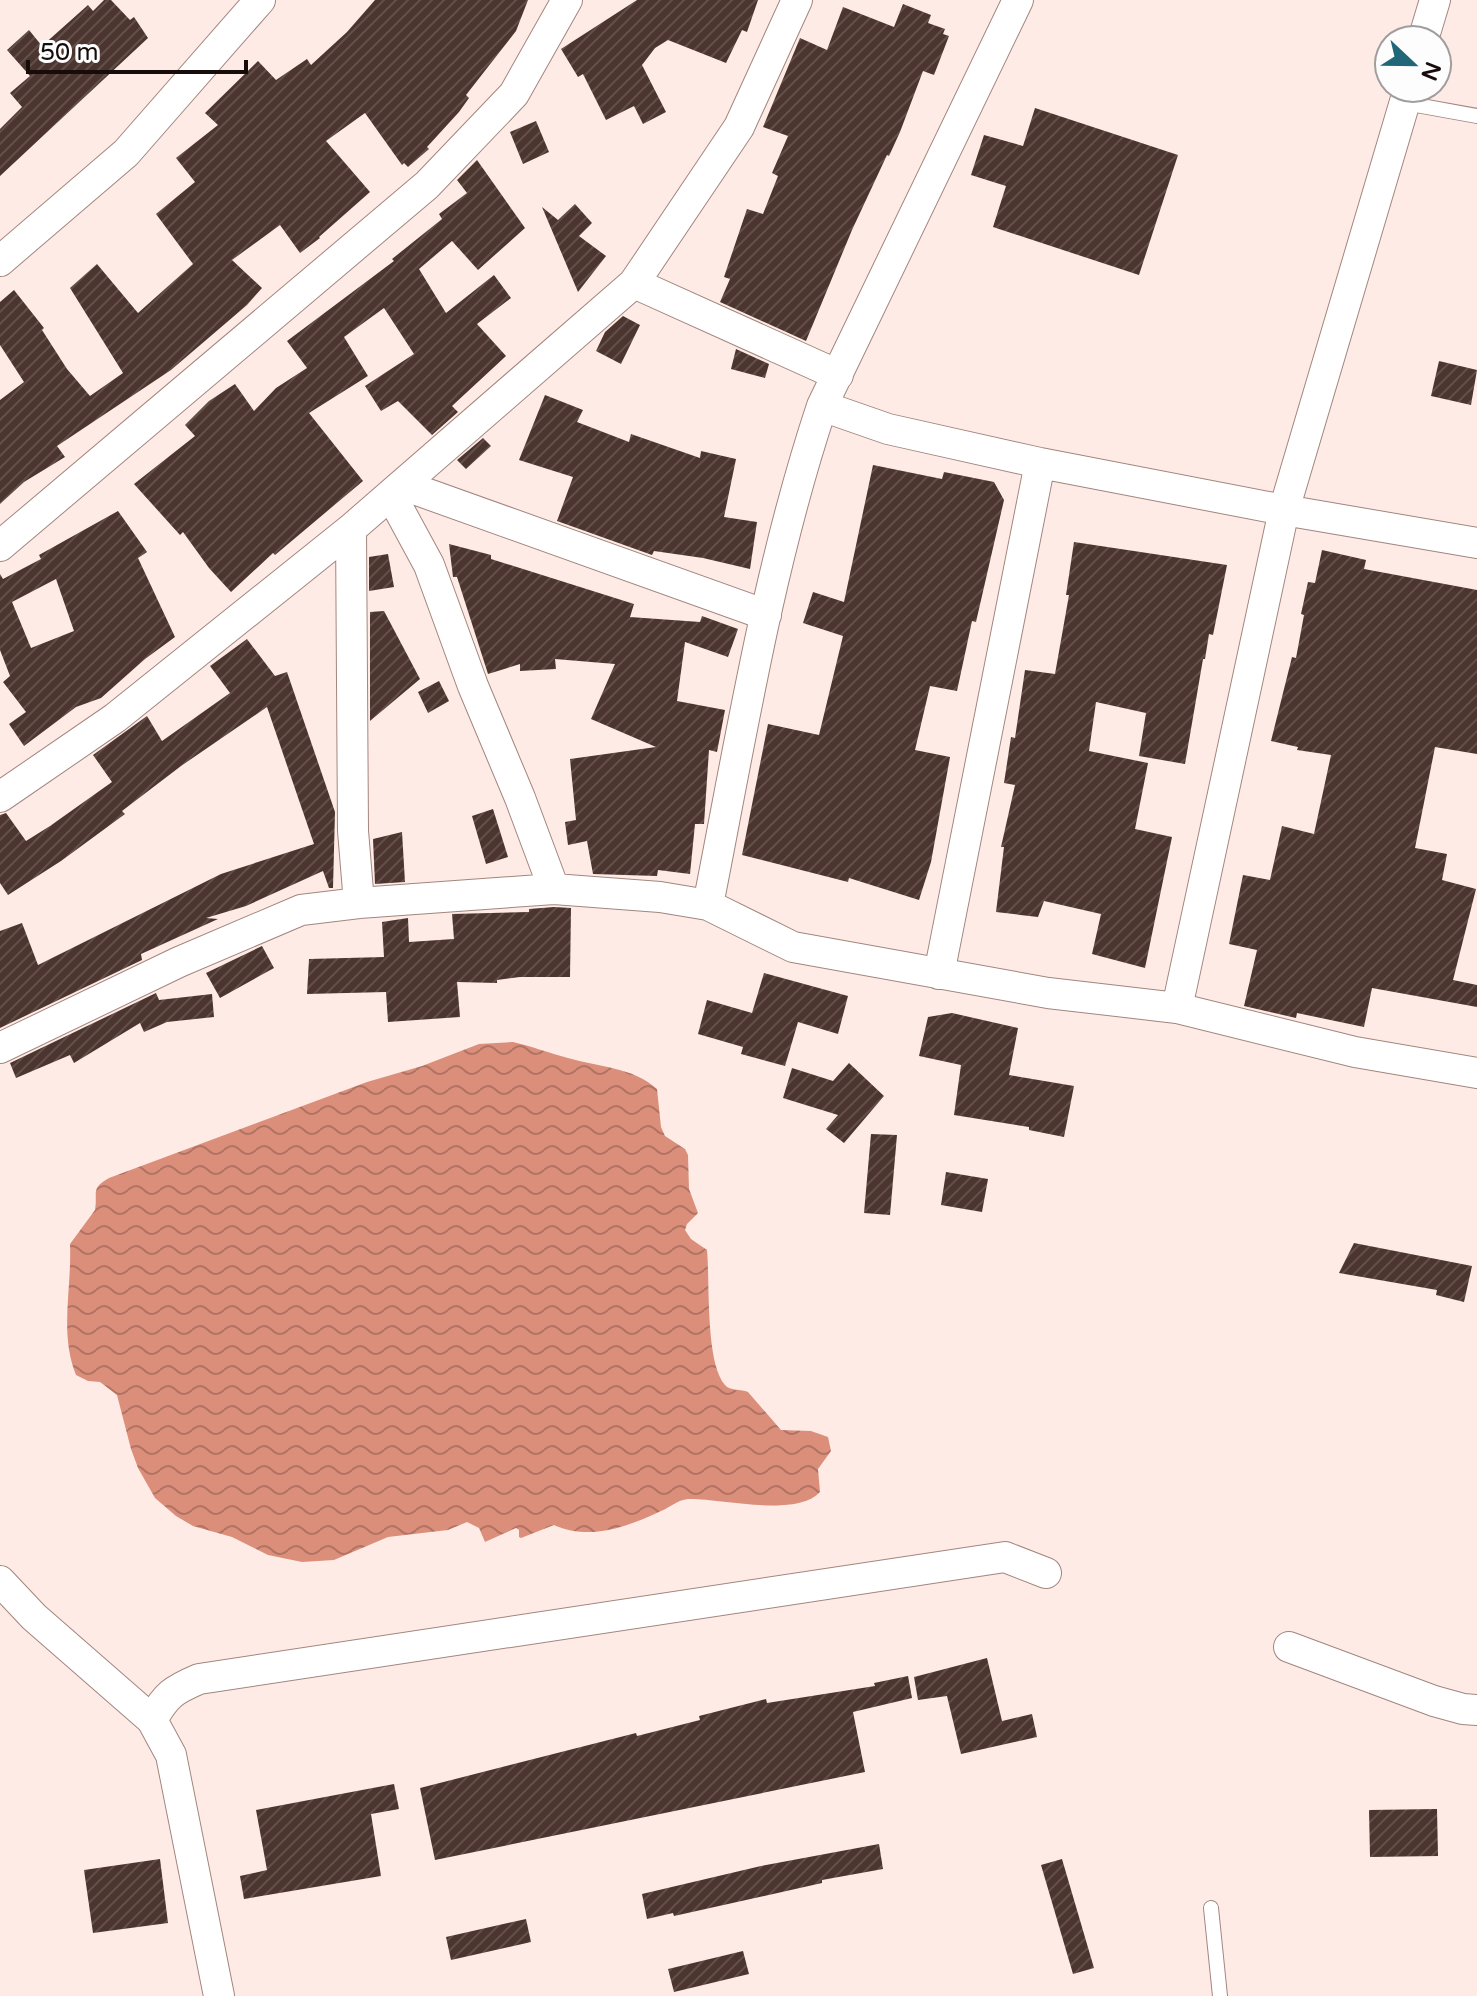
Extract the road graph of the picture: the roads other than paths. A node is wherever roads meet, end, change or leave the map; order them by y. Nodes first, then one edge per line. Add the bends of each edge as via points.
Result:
1 (260, 0) edge
2 (567, 0) edge
3 (797, 0) edge
4 (1018, 0) edge
5 (1435, 0) edge
6 (1428, 24) edge
7 (1405, 104) edge
8 (1435, 104) edge
9 (1477, 116) edge
10 (0, 261) edge
11 (634, 283) junction
12 (838, 375) junction
13 (822, 406) junction
14 (1040, 463) junction
15 (397, 490) junction
16 (1284, 510) junction
17 (351, 529) junction
18 (1477, 543) edge
19 (0, 546) edge
20 (766, 615) junction
21 (0, 797) edge
22 (554, 889) junction
23 (359, 903) junction
24 (708, 905) junction
25 (939, 974) junction
26 (1177, 1008) junction
27 (0, 1048) edge
28 (1477, 1073) edge
29 (1046, 1573) dead end
30 (0, 1581) edge
31 (1289, 1647) dead end
32 (1477, 1710) edge
33 (152, 1720) junction
34 (1211, 1908) dead end
35 (219, 1996) edge
36 (1220, 1996) edge

1 - 10 street via 126,153
2 - 19 street via 514,94 427,185
3 - 11 street via 739,127
4 - 12 street
5 - 6 street
7 - 16 street
8 - 9 lane
11 - 12 street
11 - 15 street
12 - 13 street
13 - 14 street via 888,429
13 - 20 street
14 - 16 street
14 - 25 street
15 - 17 street
15 - 20 street
15 - 22 street
16 - 18 street
16 - 26 street
17 - 21 street via 115,718
17 - 23 street via 353,831
20 - 24 street
22 - 23 street
22 - 24 street
23 - 27 street via 301,910
24 - 25 street via 793,947
25 - 26 street
26 - 28 street via 1355,1052
29 - 33 street via 1005,1557 199,1679 164,1699
30 - 33 street
31 - 32 street via 1434,1701
33 - 35 street via 171,1755
34 - 36 lane

